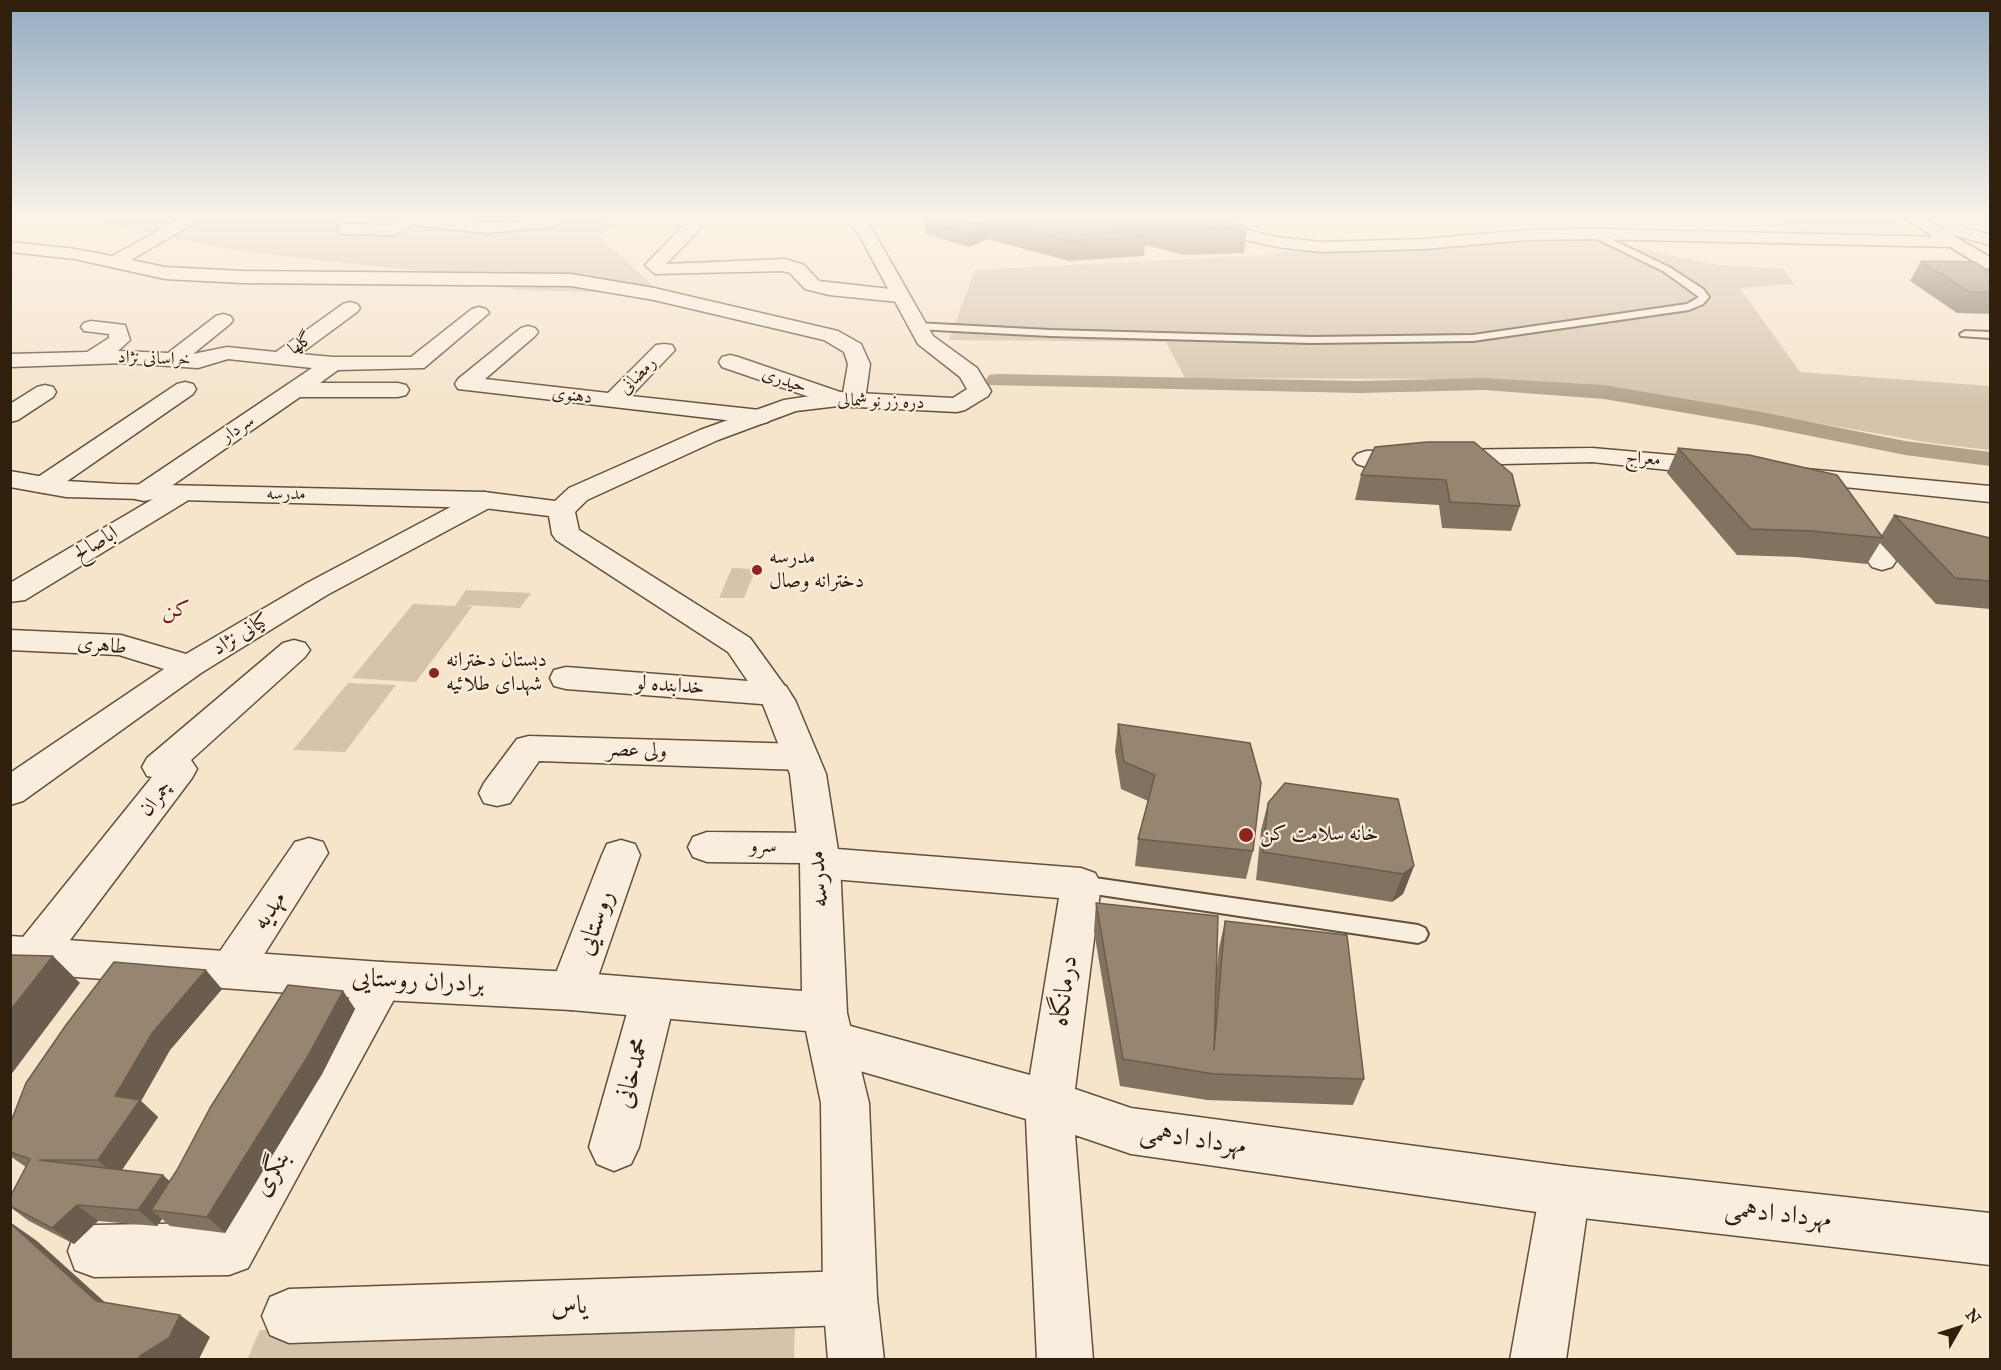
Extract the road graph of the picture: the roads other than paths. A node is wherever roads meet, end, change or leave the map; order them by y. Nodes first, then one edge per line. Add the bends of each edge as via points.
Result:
1 (588, 283) edge
2 (800, 283) edge
3 (810, 283) edge
4 (892, 283) edge
5 (1688, 283) edge
6 (784, 285) dead end
7 (899, 296) junction
8 (350, 308) dead end
9 (479, 313) dead end
10 (224, 320) dead end
11 (916, 326) junction
12 (91, 327) dead end
13 (528, 332) dead end
14 (1965, 334) dead end
15 (1990, 335) edge
16 (664, 350) dead end
17 (91, 358) junction
18 (281, 358) junction
19 (172, 360) junction
20 (10, 361) edge
21 (730, 362) dead end
22 (333, 364) junction
23 (186, 389) dead end
24 (295, 390) junction
25 (398, 390) dead end
26 (45, 392) dead end
27 (846, 400) junction
28 (613, 401) junction
29 (10, 415) edge
30 (760, 417) junction
31 (1366, 459) edge
32 (1741, 469) edge
33 (1776, 473) edge
34 (10, 479) edge
35 (1822, 479) junction
36 (44, 485) junction
37 (144, 493) junction
38 (1990, 494) edge
39 (178, 495) junction
40 (484, 500) junction
41 (570, 502) junction
42 (1882, 561) edge
43 (15, 594) dead end
44 (10, 640) edge
45 (294, 650) dead end
46 (190, 666) junction
47 (566, 678) dead end
48 (774, 694) junction
49 (801, 757) junction
50 (10, 792) edge
51 (497, 793) dead end
52 (707, 847) dead end
53 (309, 853) dead end
54 (621, 855) dead end
55 (819, 855) junction
56 (1081, 884) junction
57 (1418, 934) dead end
58 (22, 954) edge
59 (128, 962) junction
60 (231, 970) junction
61 (382, 981) junction
62 (571, 991) junction
63 (100, 998) edge
64 (653, 999) junction
65 (828, 1027) junction
66 (1049, 1103) junction
67 (614, 1147) dead end
68 (1565, 1191) junction
69 (1990, 1239) edge
70 (94, 1251) dead end
71 (850, 1298) junction
72 (289, 1316) dead end
73 (856, 1359) edge
74 (1065, 1359) edge
75 (1538, 1359) edge

1 - 27 street via 831,335 853,349 860,364
2 - 6 street
3 - 7 street via 829,289
4 - 7 street, دره زر نو شمالی
5 - 11 lane via 1704,297 1689,307 1473,338 1311,340
7 - 11 street, دره زر نو شمالی
8 - 18 street, گلها
9 - 22 street, خراسانی نژاد via 416,363
10 - 19 street
11 - 27 street, دره زر نو شمالی via 925,340 969,373 980,391 957,405
12 - 17 street via 118,329 120,340
13 - 28 street, دهنوی via 466,384
14 - 15 lane
16 - 28 street, رمضانی
17 - 19 street, خراسانی نژاد
17 - 20 street, خراسانی نژاد
18 - 19 street, خراسانی نژاد via 227,353 198,361
18 - 22 street, خراسانی نژاد
21 - 27 street, حیدری
22 - 24 street, سردار
23 - 36 street
24 - 25 street
24 - 37 street, سردار
26 - 29 street
27 - 30 street, دره زر نو شمالی via 792,405
28 - 30 street, دهنوی
30 - 41 street, دره زر نو شمالی via 709,435
31 - 32 street, معراج via 1592,455
33 - 35 street
34 - 36 street, مدرسه
35 - 38 street
35 - 42 street
36 - 37 street, مدرسه
37 - 39 street, مدرسه
39 - 40 street, مدرسه
39 - 43 street, اباصالح
40 - 41 street, مدرسه
40 - 46 street, کیانی نژاد via 317,589
41 - 48 street, مدرسه via 566,534 739,645
44 - 46 street, طاهری via 121,645
45 - 58 street, چمران via 160,767 179,769
46 - 50 street, کیانی نژاد
47 - 48 street, خدابنده لو
48 - 49 street, مدرسه
49 - 51 street, ولی عصر via 528,747
49 - 55 street, مدرسه via 808,774
52 - 55 street, سرو
53 - 60 street, مهدیه
54 - 62 street, روستایی
55 - 56 street
55 - 65 street, مدرسه
56 - 57 lane
56 - 66 street, درمانگاه
58 - 59 street, برادران روستایی
59 - 60 street, برادران روستایی
59 - 63 street
60 - 61 street, برادران روستایی
61 - 62 street, برادران روستایی
61 - 70 street, بنگری via 230,1249
62 - 64 street, برادران روستایی
64 - 65 street, برادران روستایی
64 - 67 street, محمدخانی
65 - 66 street, مهرداد ادهمی
65 - 71 street, مدرسه via 845,1103
66 - 68 street, مهرداد ادهمی via 1131,1131
66 - 74 street, درمانگاه
68 - 69 street, مهرداد ادهمی
68 - 75 street
71 - 72 street, یاس
71 - 73 street, مدرسه

